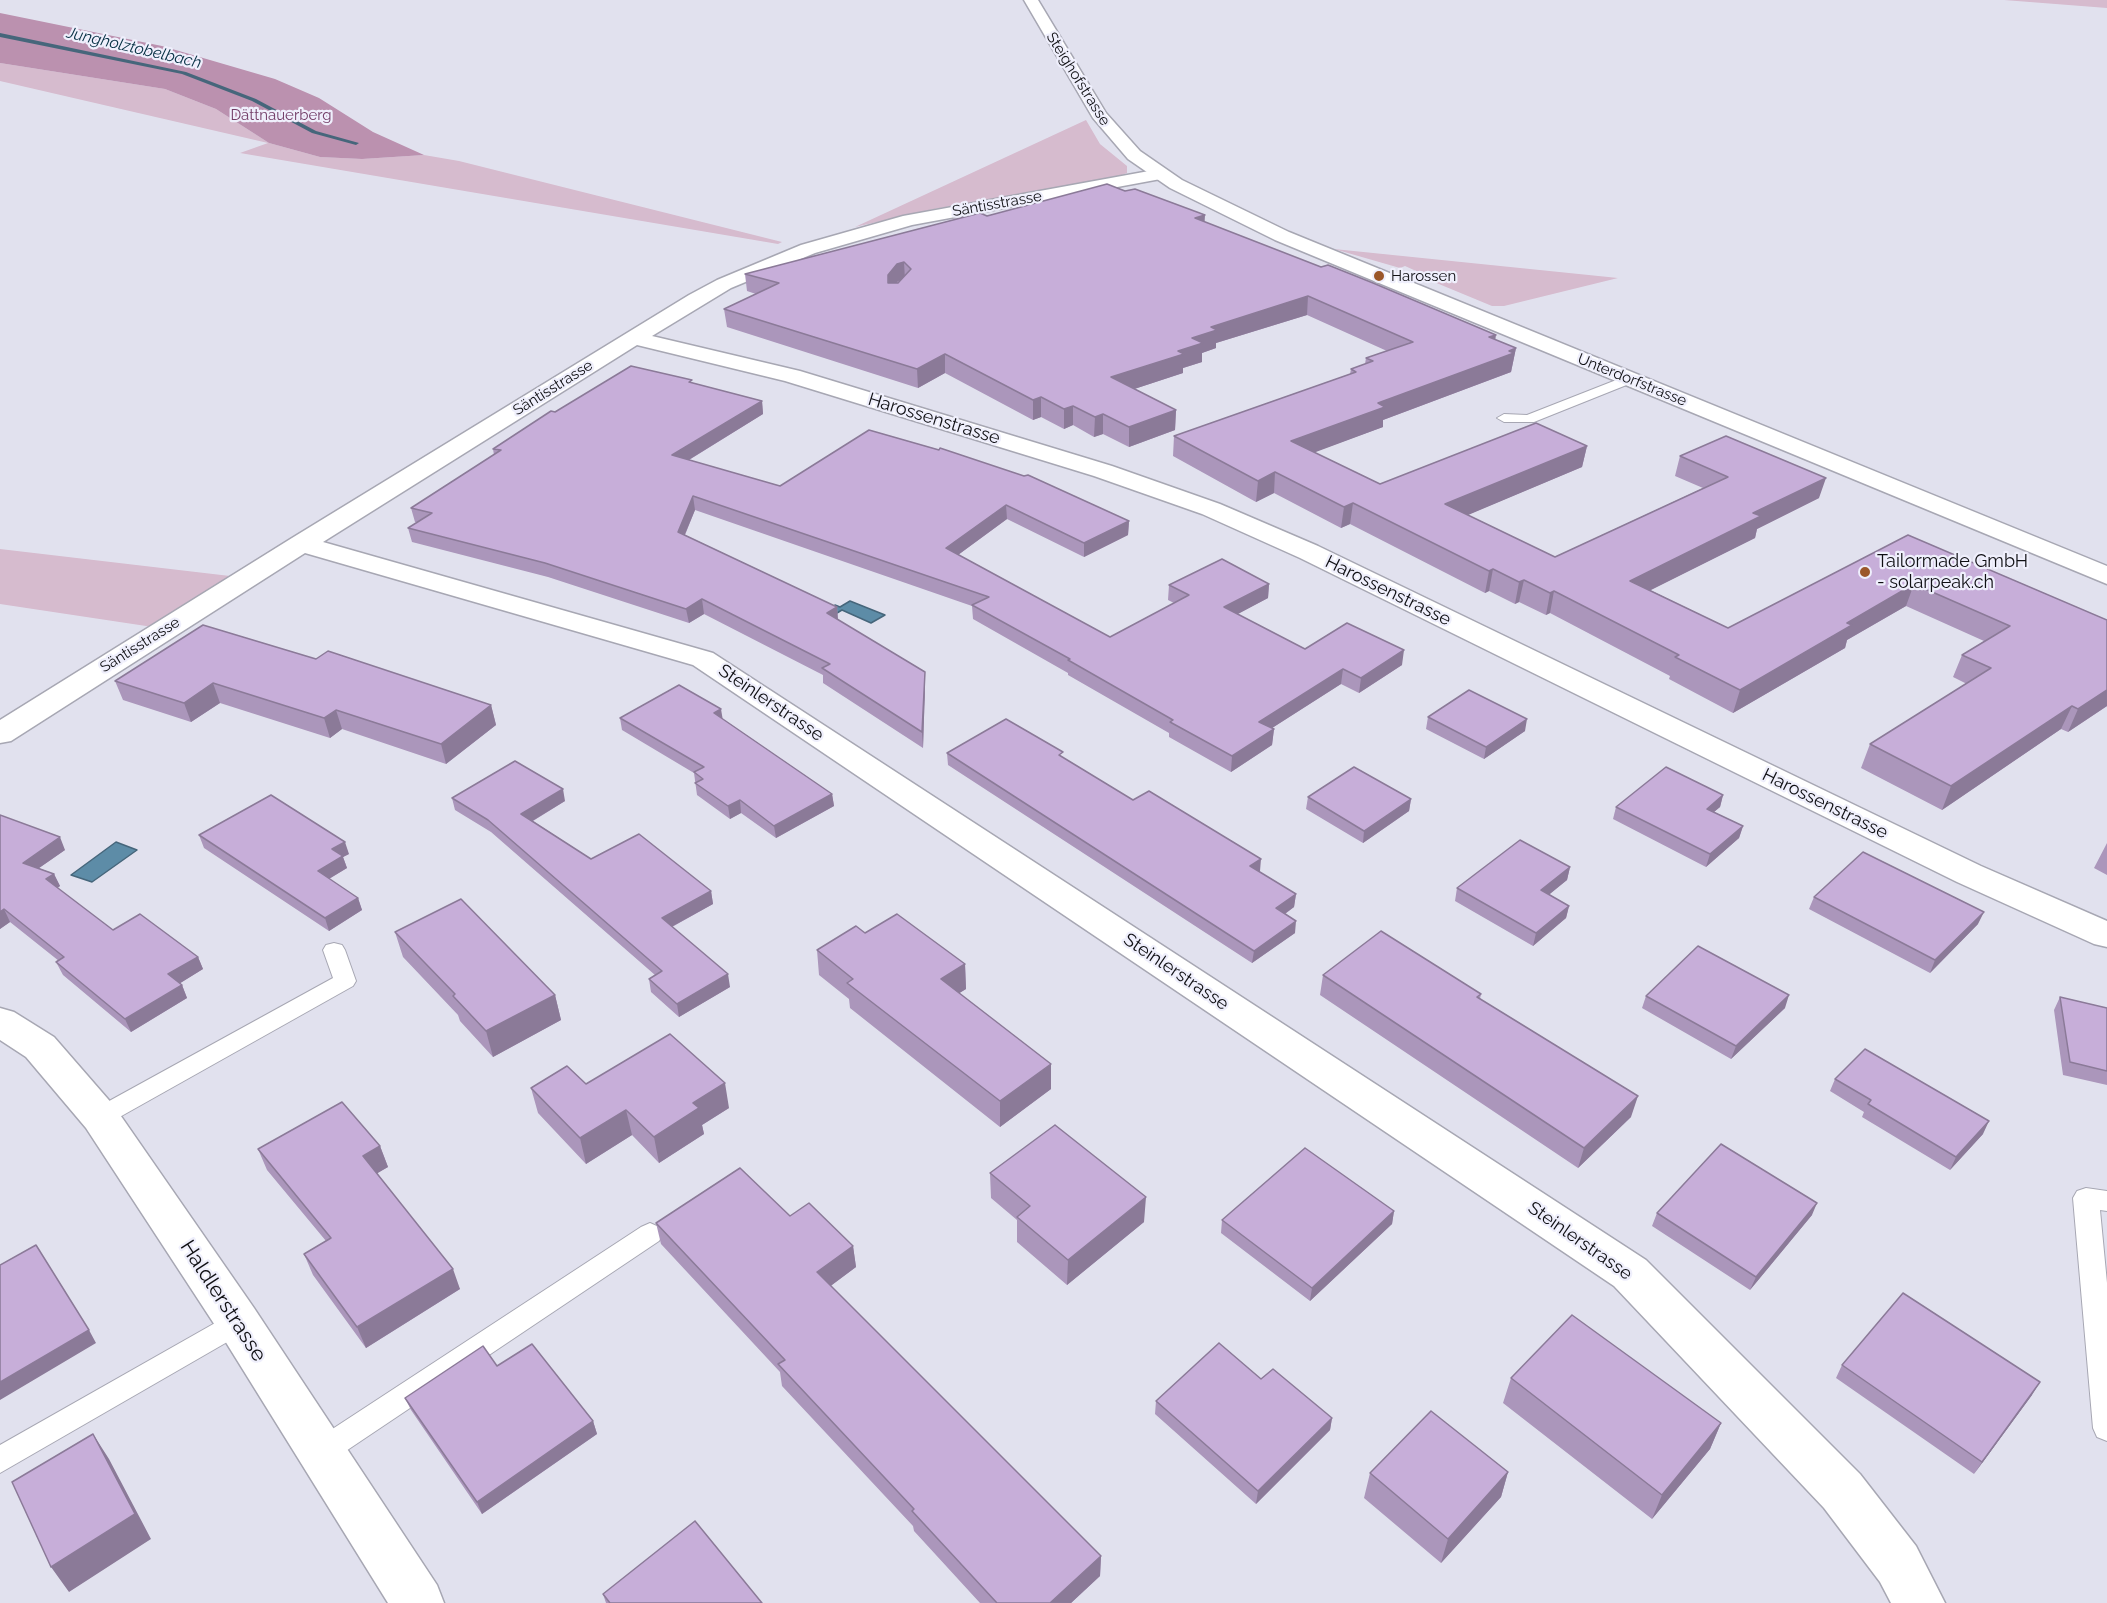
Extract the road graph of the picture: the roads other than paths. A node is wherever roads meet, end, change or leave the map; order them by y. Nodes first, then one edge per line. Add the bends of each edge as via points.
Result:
1 (1031, 0) edge
2 (1160, 174) junction
3 (634, 338) junction
4 (1629, 379) junction
5 (1504, 418) dead end
6 (301, 544) junction
7 (2107, 576) edge
8 (0, 734) edge
9 (2107, 935) edge
10 (334, 950) dead end
11 (0, 1022) edge
12 (100, 1117) junction
13 (2107, 1201) edge
14 (650, 1234) dead end
15 (238, 1322) junction
16 (2107, 1428) edge
17 (321, 1452) junction
18 (0, 1460) edge
19 (418, 1603) edge
20 (1919, 1603) edge

1 - 2 street, Steighofstrasse via 1098,115 1120,143
2 - 3 street, Säntisstrasse via 947,212 849,236 724,284
2 - 4 street, Unterdorfstrasse via 1282,236
3 - 6 street, Säntisstrasse
3 - 9 street, Harossenstrasse via 792,376 1103,471 1210,509 1309,552 1952,866
4 - 5 lane via 1530,426
4 - 7 street, Unterdorfstrasse
6 - 8 street, Säntisstrasse
6 - 20 street, Steinlerstrasse via 703,659 1630,1273 1842,1491 1891,1555
10 - 12 lane via 345,981
11 - 12 street, Haldlerstrasse via 40,1047
12 - 15 street, Haldlerstrasse
13 - 16 lane via 2086,1198
14 - 17 lane
15 - 17 street, Haldlerstrasse
15 - 18 lane
17 - 19 street, Haldlerstrasse

